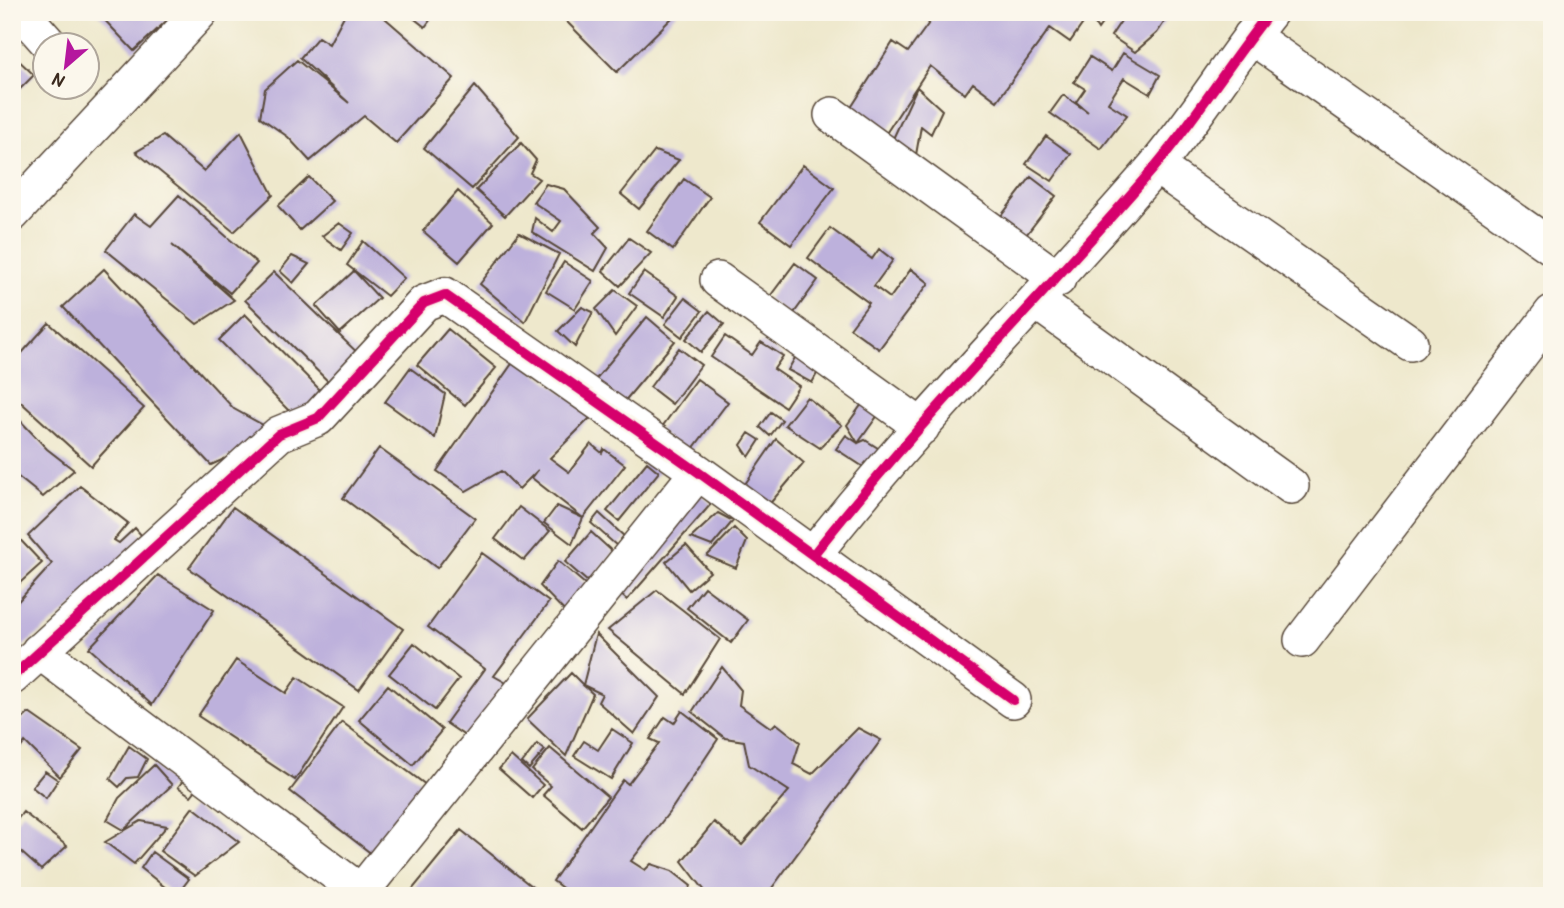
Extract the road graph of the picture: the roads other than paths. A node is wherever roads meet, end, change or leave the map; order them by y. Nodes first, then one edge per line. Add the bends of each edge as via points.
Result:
1 (21, 12) edge
2 (200, 12) edge
3 (1261, 24) edge
4 (39, 32) edge
5 (102, 95) edge
6 (95, 102) edge
7 (832, 115) dead end
8 (1156, 166) junction
9 (12, 214) edge
10 (1552, 247) edge
11 (719, 280) dead end
12 (1047, 290) junction
13 (1552, 313) edge
14 (1410, 343) dead end
15 (922, 427) junction
16 (698, 472) junction
17 (1291, 485) dead end
18 (813, 555) junction
19 (1303, 640) dead end
20 (40, 651) junction
21 (12, 677) edge
22 (1013, 700) dead end
23 (364, 894) edge

1 - 4 street
2 - 5 street
3 - 8 street
3 - 10 street
6 - 9 street
7 - 12 street
8 - 12 street
8 - 14 street
11 - 15 street
12 - 15 street
12 - 17 street
13 - 19 street
15 - 18 street via 876,475
16 - 18 street
16 - 20 street via 445,295 424,303 317,418 279,434
16 - 23 street
18 - 22 street
20 - 21 street
20 - 23 street

